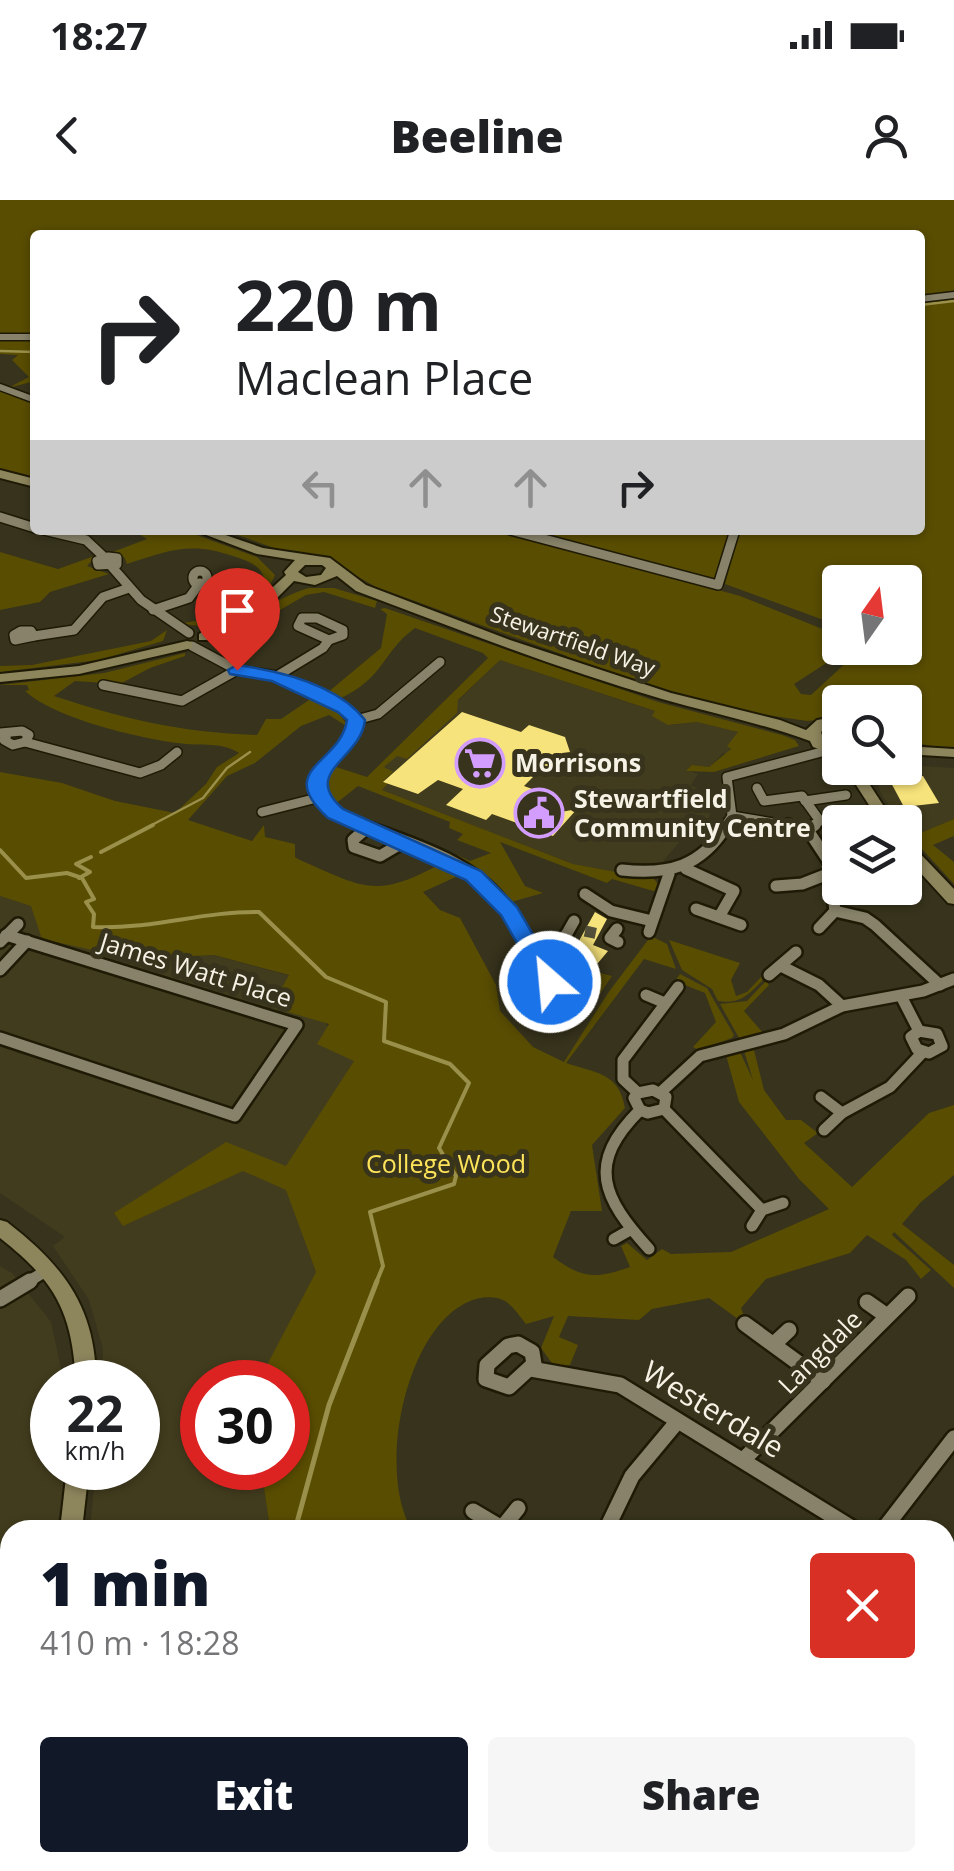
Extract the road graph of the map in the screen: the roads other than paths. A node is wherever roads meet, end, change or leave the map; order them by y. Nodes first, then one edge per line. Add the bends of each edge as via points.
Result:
1 (954, 295) edge
2 (925, 298) edge
3 (0, 338) edge
4 (30, 338) edge
5 (0, 387) edge
6 (30, 398) edge
7 (0, 474) edge
8 (30, 481) edge
9 (0, 518) edge
10 (30, 527) edge
11 (65, 535) edge
12 (214, 535) edge
13 (529, 535) edge
14 (733, 535) edge
15 (261, 551) junction
16 (314, 559) junction
17 (333, 568) junction
18 (301, 576) junction
19 (200, 583) dead end
20 (129, 588) junction
21 (360, 588) junction
22 (152, 610) junction
23 (34, 636) dead end
24 (194, 638) junction
25 (328, 640) junction
26 (440, 662) dead end
27 (413, 668) dead end
28 (237, 670) junction
29 (426, 673) junction
30 (277, 676) junction
31 (0, 678) edge
32 (133, 680) dead end
33 (103, 684) dead end
34 (124, 689) junction
35 (356, 720) junction
36 (4, 741) edge
37 (822, 743) edge
38 (822, 747) edge
39 (922, 750) edge
40 (176, 752) dead end
41 (954, 753) edge
42 (757, 788) dead end
43 (275, 794) dead end
44 (846, 794) dead end
45 (318, 798) junction
46 (805, 800) junction
47 (282, 806) junction
48 (262, 812) dead end
49 (732, 816) junction
50 (367, 828) junction
51 (808, 830) junction
52 (402, 843) junction
53 (822, 848) edge
54 (922, 865) edge
55 (686, 869) junction
56 (622, 870) dead end
57 (669, 874) junction
58 (822, 876) edge
59 (776, 886) dead end
60 (614, 889) dead end
61 (585, 894) dead end
62 (954, 900) edge
63 (601, 902) junction
64 (834, 905) edge
65 (696, 909) dead end
66 (834, 911) junction
67 (719, 916) junction
68 (18, 924) dead end
69 (741, 926) dead end
70 (819, 928) dead end
71 (585, 931) dead end
72 (3, 939) edge
73 (26, 940) junction
74 (796, 952) dead end
75 (783, 967) junction
76 (0, 970) edge
77 (769, 976) dead end
78 (954, 978) edge
79 (940, 985) junction
80 (678, 987) dead end
81 (646, 995) dead end
82 (902, 996) junction
83 (666, 1002) junction
84 (842, 1006) junction
85 (919, 1031) junction
86 (0, 1038) edge
87 (948, 1049) edge
88 (923, 1052) junction
89 (661, 1092) junction
90 (638, 1093) junction
91 (821, 1097) dead end
92 (664, 1109) junction
93 (640, 1110) junction
94 (842, 1112) junction
95 (824, 1130) dead end
96 (783, 1203) dead end
97 (762, 1210) junction
98 (752, 1226) dead end
99 (0, 1227) edge
100 (630, 1230) junction
101 (614, 1239) dead end
102 (649, 1250) dead end
103 (49, 1269) junction
104 (908, 1296) dead end
105 (0, 1299) edge
106 (867, 1302) dead end
107 (887, 1316) junction
108 (745, 1324) dead end
109 (790, 1330) dead end
110 (774, 1344) junction
111 (86, 1360) edge
112 (531, 1369) dead end
113 (824, 1381) junction
114 (676, 1422) junction
115 (954, 1438) edge
116 (743, 1460) junction
117 (76, 1490) edge
118 (518, 1508) dead end
119 (473, 1511) dead end
120 (72, 1520) edge
121 (488, 1520) edge
122 (510, 1520) edge
123 (611, 1520) edge
124 (839, 1520) edge
125 (890, 1520) edge

1 - 2 street
3 - 4 street
5 - 6 street
7 - 8 street
9 - 10 street
11 - 20 street via 118,560 112,567
12 - 15 street, Stewartfield Way
13 - 14 street via 718,585
15 - 16 street, Stewartfield Way
15 - 18 street, Stewartfield Way
16 - 17 street, Stewartfield Way
16 - 18 street via 296,563
17 - 18 street via 331,575
17 - 21 street, Stewartfield Way
18 - 21 street, Stewartfield Way
18 - 24 street
19 - 22 street via 190,598
20 - 22 street
20 - 23 street via 95,604 74,630
21 - 37 street, Stewartfield Way via 666,696 775,723
22 - 24 street
24 - 28 street
24 - 31 street via 79,670
25 - 25 street via 298,626 298,620 312,617 343,630
25 - 30 street
26 - 29 street
27 - 29 street
28 - 30 street
28 - 34 street via 182,701
29 - 35 street via 378,714
30 - 35 street via 345,708
32 - 34 street
33 - 34 street
35 - 45 street via 350,742 322,768
36 - 40 street via 22,731 26,742 140,779
38 - 49 street via 727,777
39 - 41 street
42 - 46 street via 764,801
43 - 47 street
44 - 46 street
45 - 47 street
45 - 50 street
46 - 51 street via 820,822
47 - 48 street
49 - 51 street
49 - 55 street
50 - 52 street
50 - 52 street via 354,847 380,856
51 - 53 street
52 - 71 street via 459,867 492,890 550,976 572,924
54 - 62 street
55 - 57 street
55 - 67 street via 734,890
56 - 57 street
57 - 63 street via 649,926
58 - 59 street
60 - 63 street
61 - 63 street
64 - 66 street
65 - 67 street
66 - 70 street
66 - 79 street via 876,924
67 - 69 street
68 - 72 street, James Watt Place
72 - 73 street, James Watt Place
73 - 76 street
73 - 86 street, James Watt Place via 296,1025 235,1116
74 - 75 street
75 - 77 street
75 - 84 street via 820,985
78 - 79 street
79 - 82 street
80 - 83 street
81 - 83 street
82 - 84 street
82 - 85 street
83 - 90 street via 620,1070
84 - 89 street via 784,1034 700,1056
85 - 87 street via 937,1034
85 - 88 street via 910,1041
87 - 88 street
88 - 94 street via 890,1087
89 - 90 street
89 - 92 street
90 - 93 street
91 - 94 street
92 - 93 street
92 - 97 street
93 - 100 street via 612,1139 604,1166 610,1202
94 - 95 street
96 - 97 street
97 - 98 street
99 - 103 street
100 - 101 street
100 - 102 street
103 - 105 street
103 - 111 street via 75,1309
104 - 107 street, Langdale
106 - 107 street, Langdale
107 - 113 street, Langdale
108 - 110 street
109 - 110 street
110 - 113 street
112 - 114 street, Westerdale via 620,1385
113 - 116 street, Langdale
114 - 116 street, Westerdale
114 - 123 street via 632,1476
115 - 125 street
116 - 124 street, Westerdale
117 - 120 street
118 - 122 street
119 - 121 street

